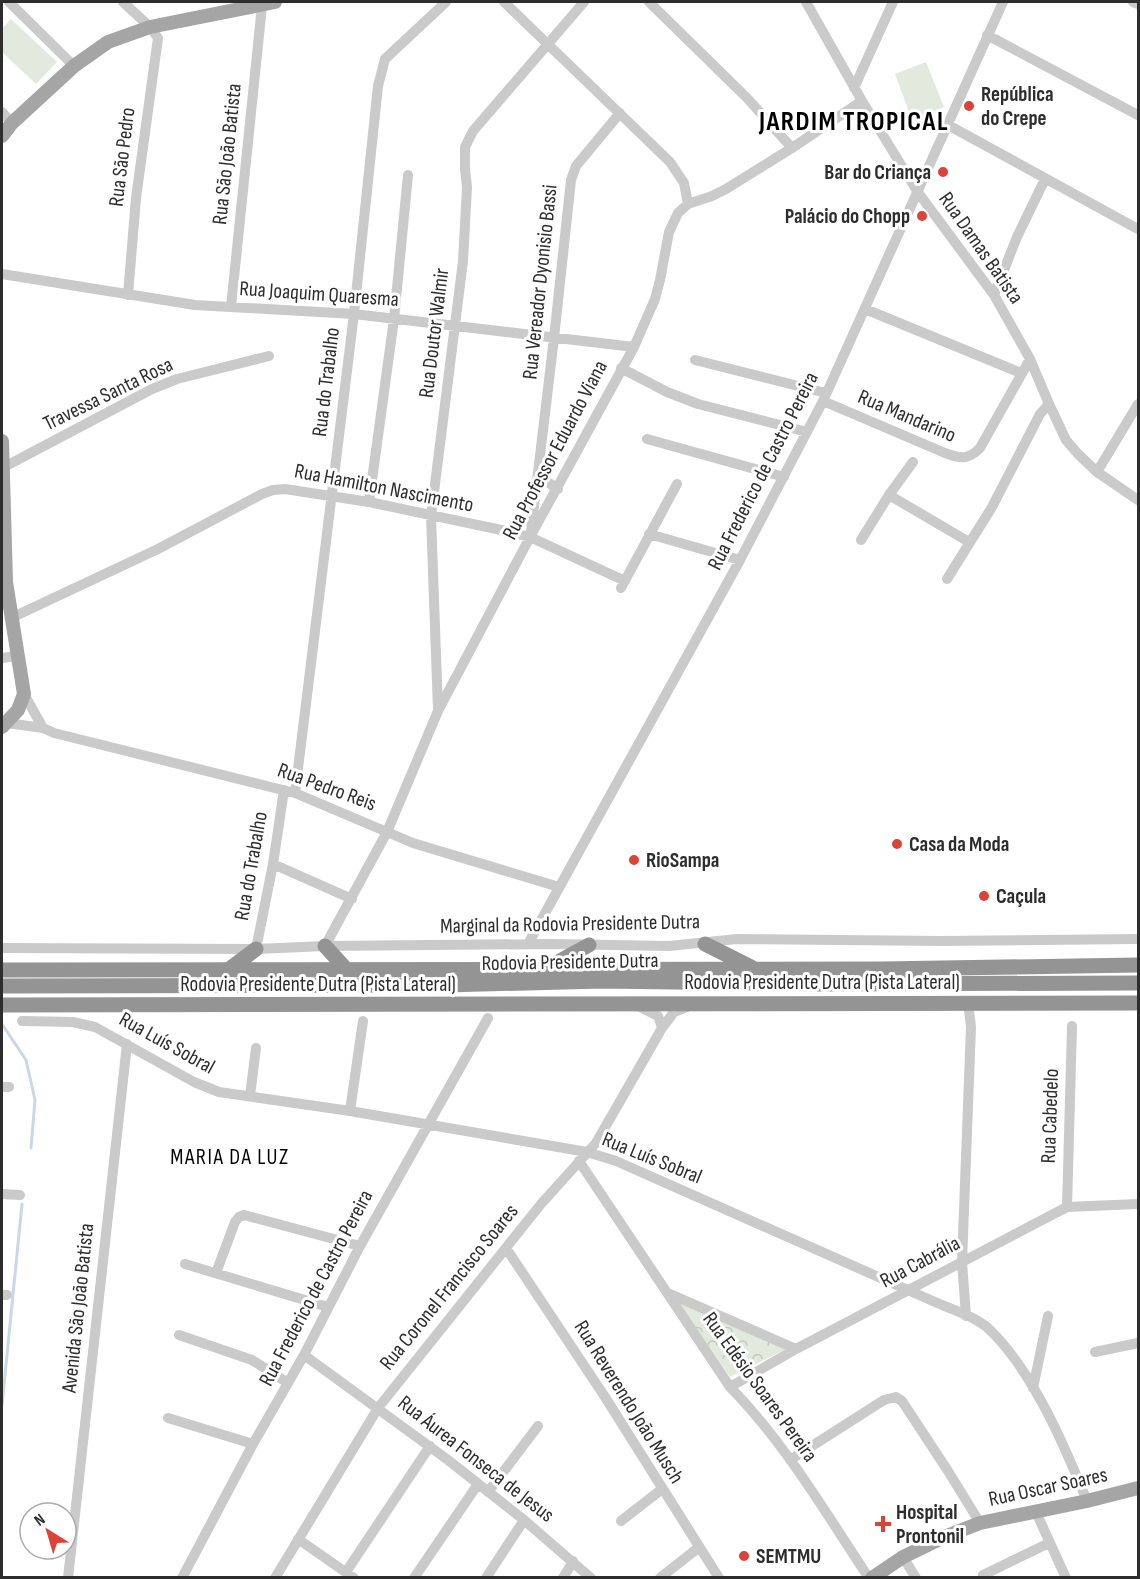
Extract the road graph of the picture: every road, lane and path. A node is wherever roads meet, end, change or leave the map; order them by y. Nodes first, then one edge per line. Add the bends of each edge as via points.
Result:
1 (9, 2) edge
2 (123, 2) edge
3 (446, 2) edge
4 (504, 2) edge
5 (584, 2) edge
6 (649, 2) edge
7 (806, 2) edge
8 (893, 2) edge
9 (1003, 2) edge
10 (1133, 2) edge
11 (265, 3) edge
12 (1138, 4) edge
13 (150, 27) junction
14 (987, 35) junction
15 (548, 45) junction
16 (74, 66) junction
17 (854, 88) junction
18 (862, 101) junction
19 (2, 112) edge
20 (620, 113) junction
21 (1138, 115) edge
22 (12, 123) junction
23 (948, 125) junction
24 (2, 136) edge
25 (792, 148) junction
26 (408, 175) dead end
27 (1045, 179) junction
28 (917, 191) junction
29 (688, 204) junction
30 (1138, 229) edge
31 (2, 274) edge
32 (128, 295) junction
33 (994, 295) junction
34 (231, 307) junction
35 (866, 309) junction
36 (354, 314) junction
37 (394, 319) junction
38 (456, 326) junction
39 (554, 338) junction
40 (634, 347) junction
41 (269, 356) dead end
42 (1030, 359) junction
43 (695, 360) dead end
44 (621, 368) junction
45 (1021, 373) junction
46 (824, 397) junction
47 (1048, 404) junction
48 (1138, 404) edge
49 (807, 432) junction
50 (647, 439) dead end
51 (2, 441) edge
52 (913, 462) dead end
53 (2, 468) edge
54 (538, 472) junction
55 (1097, 472) junction
56 (784, 477) junction
57 (677, 484) dead end
58 (558, 489) junction
59 (890, 495) junction
60 (331, 496) junction
61 (1138, 500) edge
62 (369, 502) junction
63 (431, 516) junction
64 (650, 534) junction
65 (530, 537) junction
66 (861, 540) dead end
67 (969, 542) junction
68 (740, 560) junction
69 (947, 579) dead end
70 (4, 582) edge
71 (11, 618) junction
72 (17, 656) junction
73 (2, 658) edge
74 (24, 694) junction
75 (438, 711) junction
76 (4, 725) edge
77 (43, 728) junction
78 (289, 792) junction
79 (387, 832) junction
80 (273, 864) junction
81 (559, 887) junction
82 (352, 899) junction
83 (1138, 939) edge
84 (705, 944) junction
85 (528, 945) junction
86 (589, 945) junction
87 (325, 946) junction
88 (2, 948) edge
89 (256, 949) junction
90 (1138, 965) edge
91 (346, 969) junction
92 (545, 969) junction
93 (754, 969) junction
94 (2, 970) edge
95 (228, 970) junction
96 (1138, 983) edge
97 (3, 986) edge
98 (968, 1002) junction
99 (694, 1003) junction
100 (1138, 1003) edge
101 (624, 1004) junction
102 (4, 1005) edge
103 (488, 1018) dead end
104 (22, 1021) dead end
105 (363, 1021) dead end
106 (1072, 1026) dead end
107 (662, 1028) junction
108 (128, 1044) junction
109 (256, 1048) dead end
110 (250, 1096) junction
111 (350, 1111) junction
112 (427, 1125) junction
113 (583, 1156) junction
114 (2, 1194) edge
115 (20, 1195) dead end
116 (1138, 1204) edge
117 (1067, 1207) junction
118 (360, 1246) junction
119 (506, 1248) junction
120 (962, 1262) junction
121 (185, 1264) dead end
122 (216, 1273) junction
123 (908, 1291) junction
124 (669, 1293) junction
125 (328, 1307) junction
126 (966, 1316) junction
127 (1048, 1316) dead end
128 (179, 1335) dead end
129 (1138, 1343) edge
130 (796, 1349) junction
131 (1095, 1352) dead end
132 (304, 1355) junction
133 (288, 1383) junction
134 (730, 1387) junction
135 (1033, 1388) junction
136 (378, 1408) junction
137 (168, 1418) dead end
138 (538, 1425) dead end
139 (253, 1444) junction
140 (430, 1446) junction
141 (790, 1460) junction
142 (478, 1484) junction
143 (662, 1489) junction
144 (1138, 1489) edge
145 (488, 1492) junction
146 (1086, 1501) junction
147 (1035, 1510) junction
148 (524, 1520) junction
149 (621, 1521) dead end
150 (980, 1523) junction
151 (298, 1539) junction
152 (1049, 1543) junction
153 (698, 1548) junction
154 (903, 1557) junction
155 (573, 1561) junction
156 (350, 1575) edge
157 (983, 1575) dead end
158 (68, 1578) edge
159 (182, 1578) edge
160 (275, 1578) edge
161 (414, 1578) edge
162 (486, 1578) edge
163 (563, 1578) edge
164 (591, 1578) edge
165 (660, 1578) edge
166 (719, 1578) edge
167 (870, 1578) edge
168 (916, 1578) edge
169 (1066, 1578) edge

1 - 16 street
2 - 13 street
3 - 36 street, Rua do Trabalho via 382,65 373,118
4 - 15 street
5 - 15 street, Rua Doutor Walmir
6 - 25 street
7 - 17 street, Rua Damas Batista
8 - 17 street
9 - 14 street, Rua Frederico de Castro Pereira
10 - 12 street
11 - 13 main road
11 - 34 street, Rua São João Batista
13 - 16 main road via 108,42
13 - 32 street, Rua São Pedro via 158,38 136,198
14 - 21 street
14 - 23 street, Rua Frederico de Castro Pereira
15 - 20 street
15 - 38 street, Rua Doutor Walmir via 468,139
16 - 22 main road
17 - 18 street, Rua Damas Batista
18 - 25 street
18 - 28 street, Rua Damas Batista
19 - 22 street
20 - 29 street via 670,162 684,183
20 - 39 street, Rua Vereador Dyonisio Bassi via 572,172
22 - 24 main road
23 - 27 street
23 - 28 street, Rua Frederico de Castro Pereira
25 - 29 street via 726,189
26 - 37 street
27 - 30 street
27 - 33 street
28 - 33 street, Rua Damas Batista
28 - 35 street, Rua Frederico de Castro Pereira
29 - 40 street, Rua Professor Eduardo Viana via 672,222 655,298
31 - 32 street, Rua Joaquim Quaresma
32 - 34 street, Rua Joaquim Quaresma
33 - 42 street, Rua Damas Batista
34 - 36 street, Rua Joaquim Quaresma
35 - 45 street
35 - 46 street, Rua Frederico de Castro Pereira
36 - 37 street, Rua Joaquim Quaresma
36 - 60 street, Rua do Trabalho
37 - 38 street, Rua Joaquim Quaresma
37 - 62 street
38 - 39 street, Rua Joaquim Quaresma
38 - 63 street, Rua Doutor Walmir
39 - 40 street, Rua Joaquim Quaresma
39 - 54 street, Rua Vereador Dyonisio Bassi
40 - 44 street, Rua Professor Eduardo Viana
41 - 53 street, Travessa Santa Rosa via 152,389
42 - 45 street, Rua Mandarino
42 - 47 street, Rua Damas Batista
43 - 46 street
44 - 49 street via 698,404
44 - 58 street, Rua Professor Eduardo Viana
45 - 46 street, Rua Mandarino via 980,448 968,458 945,453
46 - 49 street, Rua Frederico de Castro Pereira
47 - 55 street, Rua Damas Batista via 1071,447
47 - 67 street
48 - 55 street
49 - 56 street, Rua Frederico de Castro Pereira
50 - 56 street
51 - 53 main road
52 - 59 street
53 - 70 main road
54 - 58 street
54 - 65 street, Rua Vereador Dyonisio Bassi
55 - 61 street, Rua Damas Batista
56 - 68 street, Rua Frederico de Castro Pereira
57 - 64 street
58 - 65 street, Rua Professor Eduardo Viana
59 - 66 street
59 - 67 street
60 - 62 street, Rua Hamilton Nascimento
60 - 71 street, Rua Hamilton Nascimento via 273,490
60 - 78 street, Rua do Trabalho
62 - 63 street, Rua Hamilton Nascimento
63 - 65 street, Rua Hamilton Nascimento
63 - 75 street, Rua Doutor Walmir
64 - 65 street, Rua Hamilton Nascimento via 623,585
64 - 68 street
65 - 75 street, Rua Professor Eduardo Viana
67 - 69 street
68 - 81 street, Rua Frederico de Castro Pereira
70 - 71 main road
71 - 72 main road
72 - 73 street
72 - 74 main road
74 - 76 main road via 18,711
74 - 77 street
75 - 79 street, Rua Professor Eduardo Viana
76 - 77 street, Rua Pedro Reis
77 - 78 street, Rua Pedro Reis
78 - 79 street, Rua Pedro Reis
78 - 80 street, Rua do Trabalho
79 - 81 street, Rua Pedro Reis
79 - 82 street, Rua Professor Eduardo Viana
80 - 82 street
80 - 89 street, Rua do Trabalho
81 - 85 street, Rua Frederico de Castro Pereira
82 - 87 street, Rua Professor Eduardo Viana
83 - 84 street, Marginal da Rodovia Presidente Dutra via 737,939
84 - 86 street, Marginal da Rodovia Presidente Dutra
84 - 93 highway
85 - 86 street, Marginal da Rodovia Presidente Dutra
85 - 87 street, Marginal da Rodovia Presidente Dutra
86 - 92 highway
87 - 89 street, Marginal da Rodovia Presidente Dutra
87 - 91 highway
88 - 89 street, Marginal da Rodovia Presidente Dutra
89 - 95 highway
90 - 93 highway, Rodovia Presidente Dutra
91 - 92 highway, Rodovia Presidente Dutra
91 - 95 highway, Rodovia Presidente Dutra
92 - 93 highway, Rodovia Presidente Dutra
94 - 95 highway, Rodovia Presidente Dutra
96 - 97 highway, Rodovia Presidente Dutra via 603,981
98 - 99 highway, Rodovia Presidente Dutra (Pista Lateral)
98 - 100 highway, Rodovia Presidente Dutra (Pista Lateral)
98 - 120 street via 971,1026
99 - 101 highway, Rodovia Presidente Dutra (Pista Lateral)
99 - 107 street, Rua Coronel Francisco Soares via 675,1012
101 - 102 highway, Rodovia Presidente Dutra (Pista Lateral)
101 - 107 street via 653,1012
103 - 112 street, Rua Frederico de Castro Pereira
104 - 108 street, Rua Luís Sobral via 82,1023
105 - 111 street
106 - 117 street, Rua Cabedelo
107 - 113 street, Rua Coronel Francisco Soares via 600,1137
108 - 110 street, Rua Luís Sobral via 203,1087
108 - 158 street, Avenida São João Batista
109 - 110 street
110 - 111 street, Rua Luís Sobral
111 - 112 street, Rua Luís Sobral
112 - 113 street, Rua Luís Sobral
112 - 118 street, Rua Frederico de Castro Pereira
113 - 119 street, Rua Coronel Francisco Soares
113 - 123 street, Rua Luís Sobral via 616,1161
113 - 124 street, Rua Edésio Soares Pereira
114 - 115 street
116 - 117 street, Rua Cabrália
117 - 120 street, Rua Cabrália
118 - 122 street via 244,1215 235,1222
118 - 125 street, Rua Frederico de Castro Pereira
119 - 136 street, Rua Coronel Francisco Soares
119 - 143 street, Rua Reverendo João Musch
120 - 123 street, Rua Cabrália
120 - 126 street
121 - 122 street
122 - 125 street
123 - 126 street, Rua Luís Sobral
123 - 130 street, Rua Cabrália
124 - 130 street
124 - 134 street, Rua Edésio Soares Pereira
125 - 132 street, Rua Frederico de Castro Pereira
126 - 135 street, Rua Luís Sobral via 992,1331
127 - 135 street
128 - 133 street via 252,1360
129 - 131 street
130 - 134 street, Rua Cabrália
132 - 133 street, Rua Frederico de Castro Pereira
132 - 136 street, Rua Áurea Fonseca de Jesus
133 - 139 street, Rua Frederico de Castro Pereira
134 - 141 street, Rua Edésio Soares Pereira
135 - 146 street, Rua Luís Sobral via 1064,1445
136 - 140 street, Rua Áurea Fonseca de Jesus
136 - 151 street, Rua Coronel Francisco Soares
137 - 139 street
138 - 145 street
139 - 159 street, Rua Frederico de Castro Pereira
140 - 142 street, Rua Áurea Fonseca de Jesus
140 - 156 street
141 - 150 street via 884,1400 899,1398
141 - 167 street, Rua Edésio Soares Pereira
142 - 145 street, Rua Áurea Fonseca de Jesus
142 - 161 street
143 - 149 street
143 - 153 street, Rua Reverendo João Musch
144 - 146 main road, Rua Oscar Soares
145 - 148 street, Rua Áurea Fonseca de Jesus
146 - 147 main road, Rua Oscar Soares
147 - 150 main road, Rua Oscar Soares
147 - 152 street
148 - 155 street, Rua Áurea Fonseca de Jesus
148 - 162 street
150 - 154 main road, Rua Oscar Soares
151 - 156 street
151 - 160 street, Rua Coronel Francisco Soares
152 - 157 street
152 - 169 street
153 - 165 street
153 - 166 street, Rua Reverendo João Musch
154 - 167 main road, Rua Oscar Soares
154 - 168 street
155 - 163 street
155 - 164 street, Rua Áurea Fonseca de Jesus

